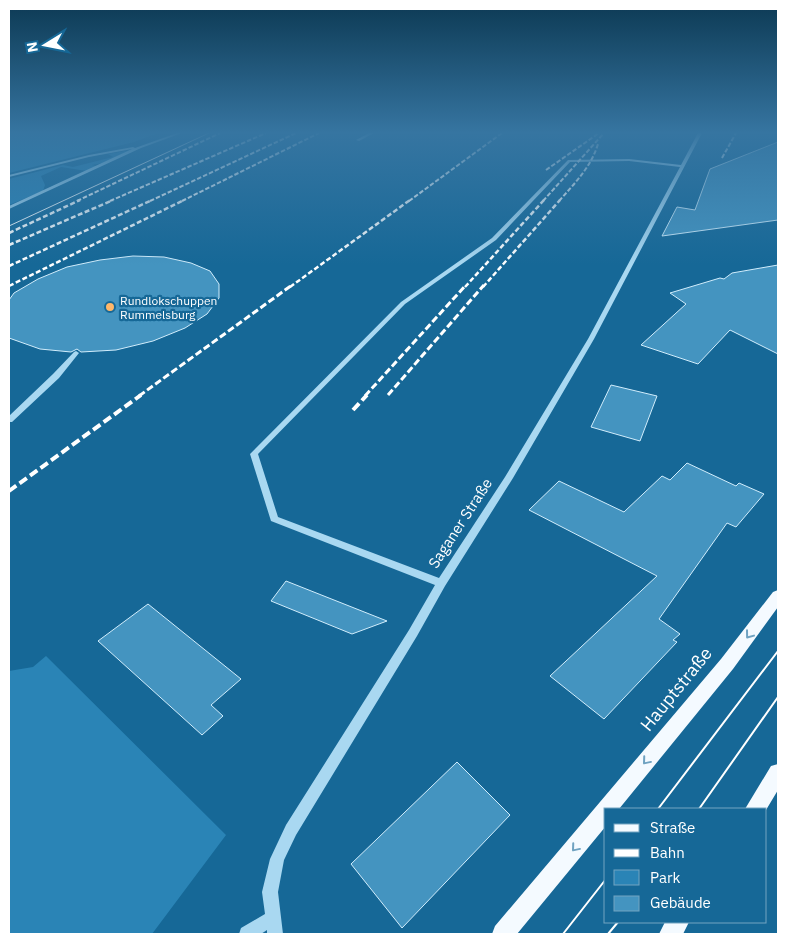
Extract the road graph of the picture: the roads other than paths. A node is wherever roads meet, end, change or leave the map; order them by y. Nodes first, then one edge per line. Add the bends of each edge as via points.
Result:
1 (76, 177) edge
2 (554, 177) edge
3 (676, 177) edge
4 (9, 208) edge
5 (76, 353) dead end
6 (9, 420) edge
7 (441, 583) junction
8 (778, 596) edge
9 (778, 773) edge
10 (608, 808) edge
11 (756, 808) edge
12 (604, 812) edge
13 (272, 918) junction
14 (677, 923) edge
15 (247, 934) edge
16 (275, 934) edge
17 (503, 934) edge
18 (670, 934) edge

1 - 4 street
2 - 7 street via 494,239 403,304 254,454 274,518
3 - 7 street, Saganer Straße via 581,355 510,478
5 - 6 street
7 - 13 street, Saganer Straße via 276,859 270,892
8 -> 10 main road, Hauptstraße via 727,664
9 - 11 main road
12 -> 17 main road, Hauptstraße
13 - 15 street
13 - 16 street, Saganer Straße
14 - 18 main road

